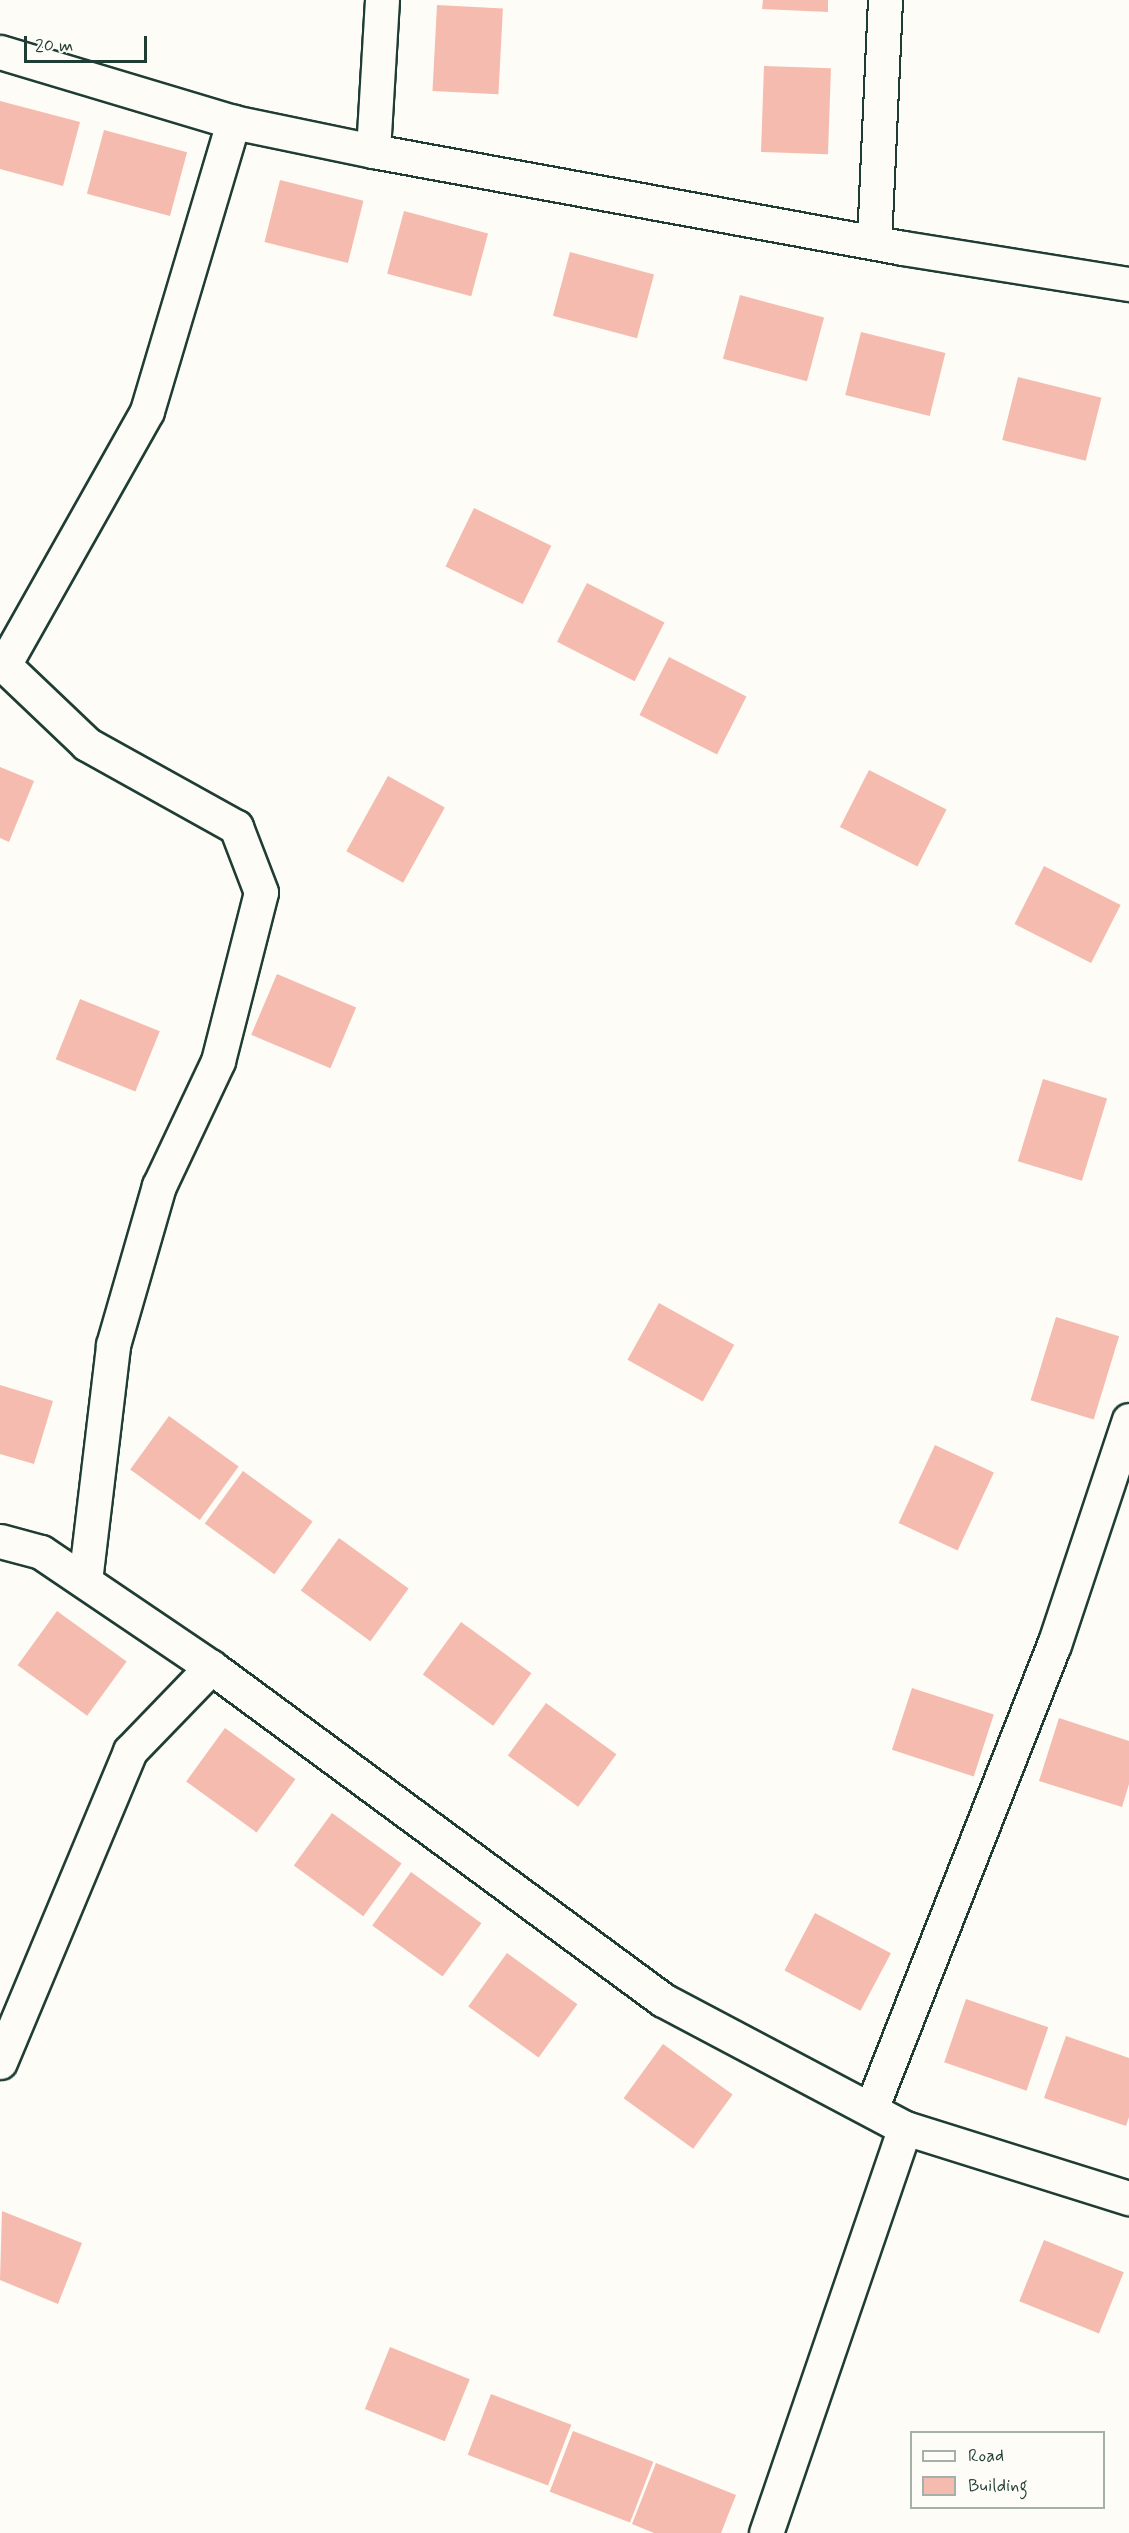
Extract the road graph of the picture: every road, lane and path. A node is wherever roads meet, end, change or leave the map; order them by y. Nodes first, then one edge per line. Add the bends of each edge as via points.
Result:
1 (382, 0) edge
2 (885, 0) edge
3 (0, 52) edge
4 (233, 122) junction
5 (373, 151) junction
6 (874, 242) junction
7 (1129, 284) edge
8 (1129, 1420) edge
9 (0, 1542) edge
10 (85, 1581) junction
11 (211, 1666) junction
12 (0, 2062) edge
13 (871, 2109) junction
14 (905, 2128) junction
15 (1129, 2198) edge
16 (766, 2533) edge

1 - 5 street
2 - 6 street
3 - 4 street
4 - 5 street
4 - 10 street via 147,411 4,664 87,744 236,827 261,892 218,1061 159,1186 113,1345
5 - 6 street
6 - 7 street
8 - 13 street via 1054,1645
9 - 10 street via 41,1552
10 - 11 street
11 - 12 street via 130,1751
11 - 13 street via 663,2000
13 - 14 street
14 - 15 street
14 - 16 street

